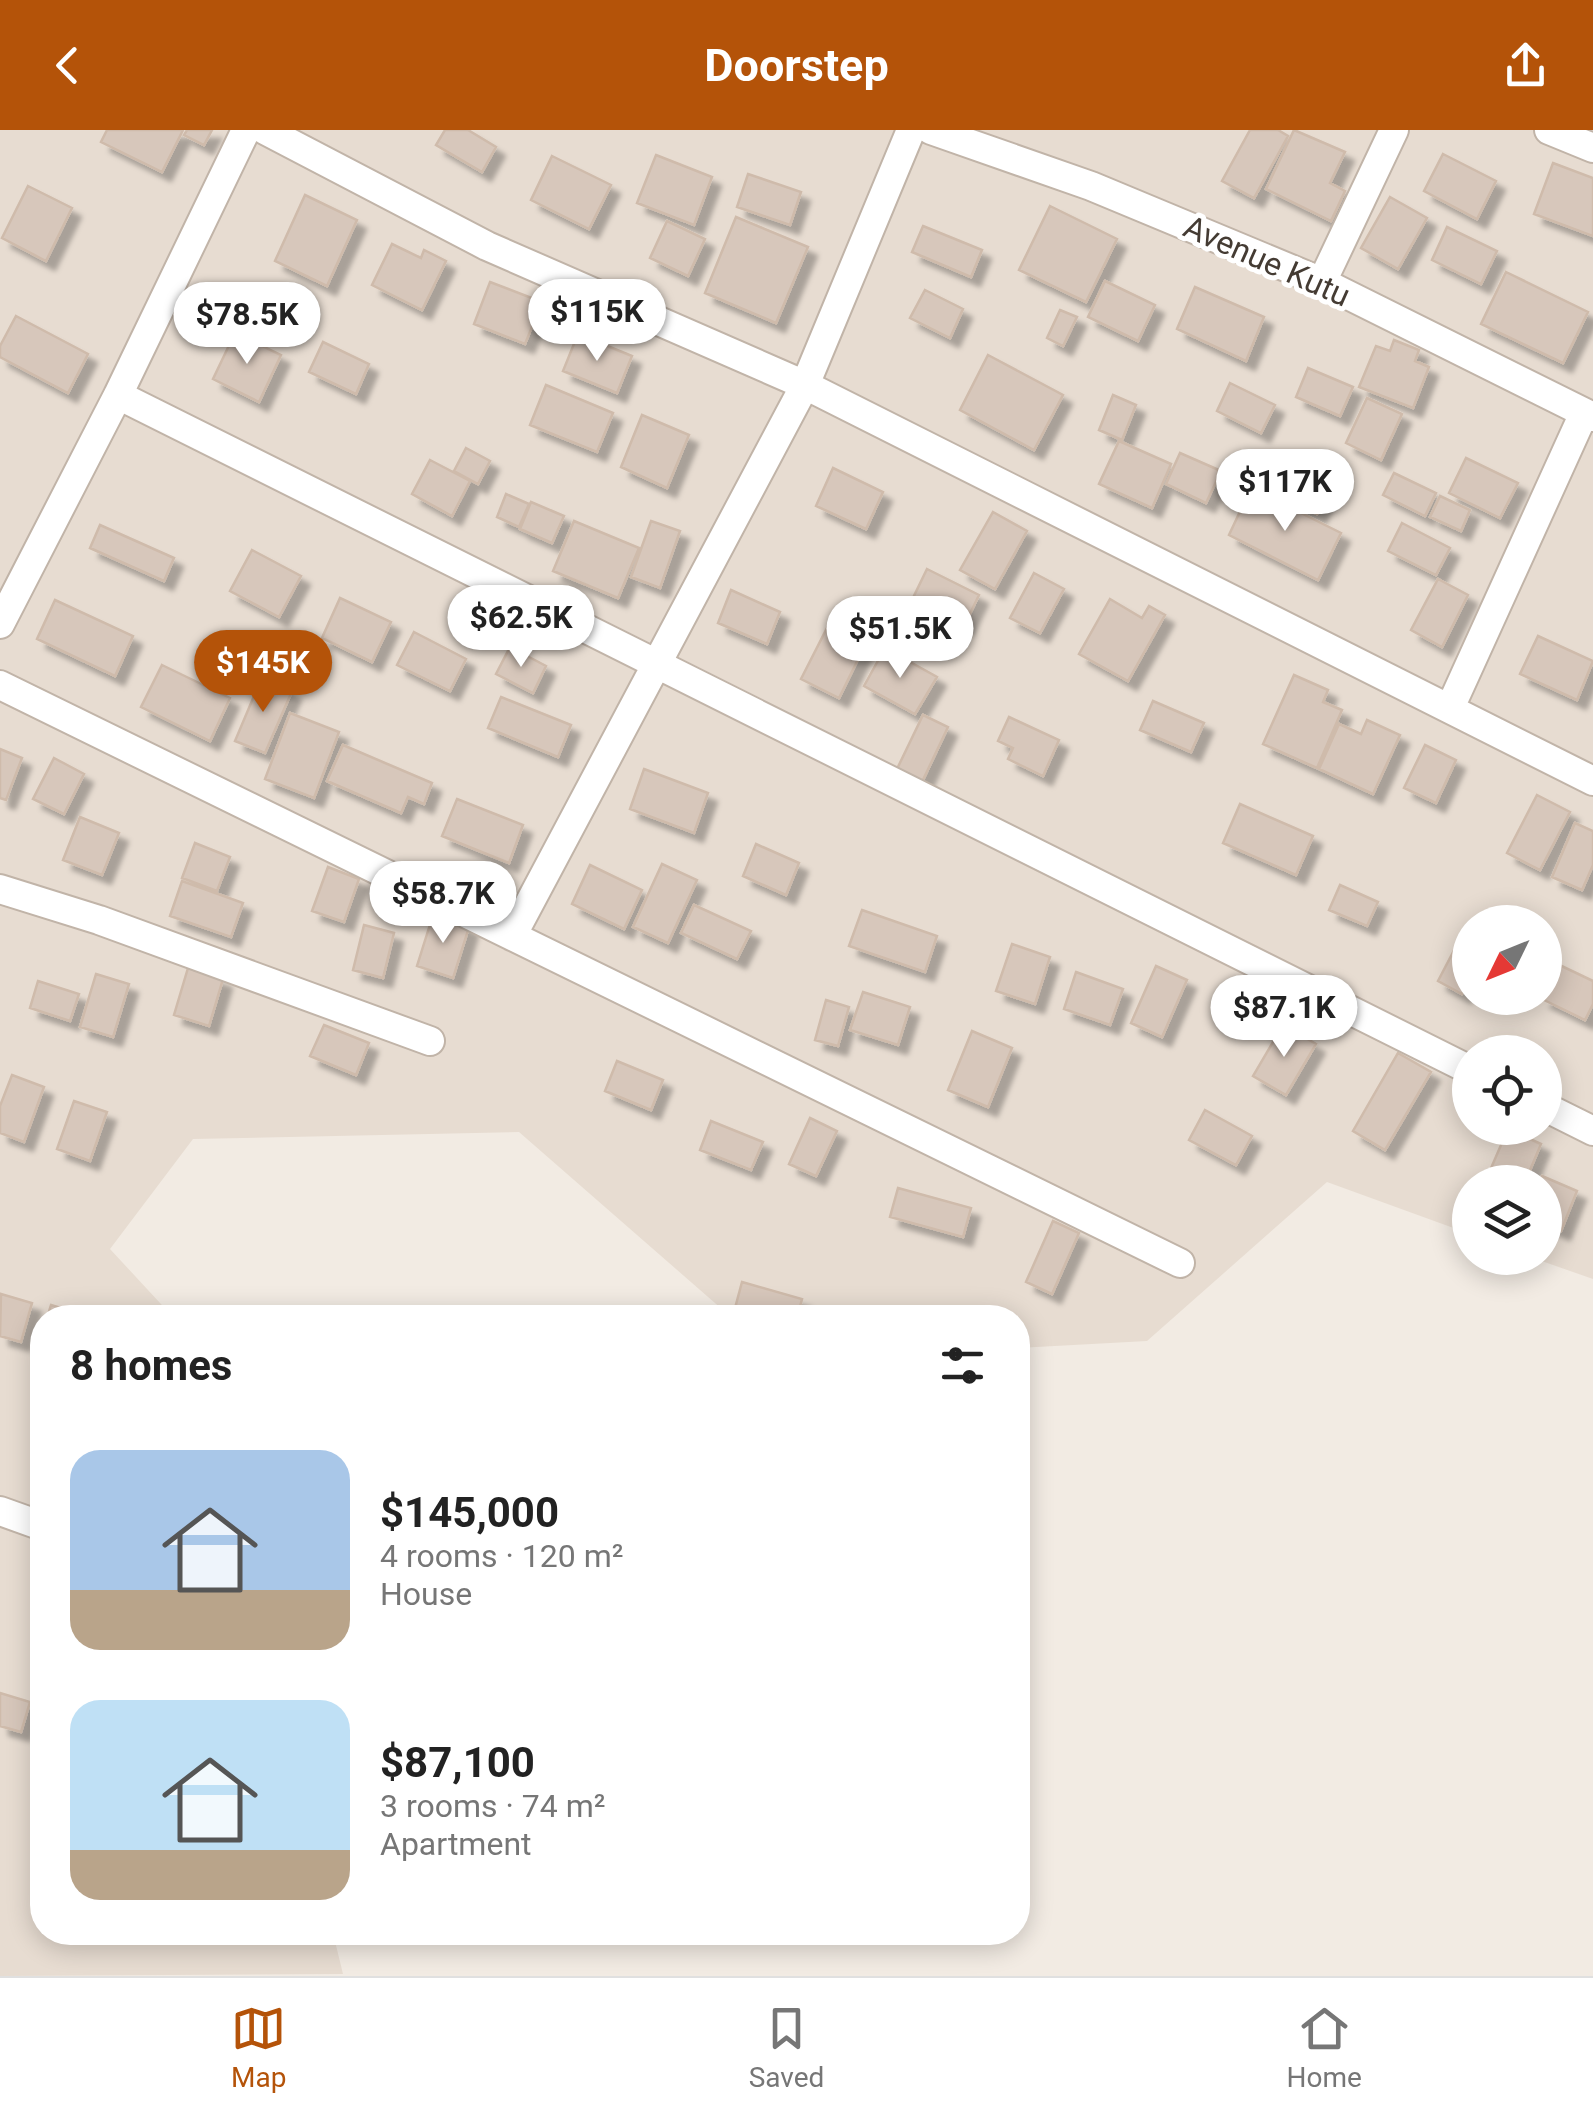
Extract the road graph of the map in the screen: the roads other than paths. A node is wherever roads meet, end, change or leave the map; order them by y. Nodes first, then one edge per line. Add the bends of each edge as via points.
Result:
1 (246, 130) edge
2 (266, 130) edge
3 (911, 130) edge
4 (931, 130) edge
5 (1394, 130) edge
6 (1549, 130) edge
7 (976, 138) edge
8 (1593, 148) edge
9 (1322, 282) junction
10 (805, 385) junction
11 (118, 396) junction
12 (1589, 415) edge
13 (0, 624) edge
14 (657, 667) junction
15 (0, 686) edge
16 (1450, 708) junction
17 (1593, 781) edge
18 (0, 889) edge
19 (512, 936) junction
20 (430, 1040) dead end
21 (1452, 1061) edge
22 (1562, 1116) edge
23 (1593, 1131) edge
24 (1180, 1263) dead end
25 (0, 1511) edge
26 (30, 1522) edge

1 - 11 street
2 - 10 street via 487,246
3 - 10 street
4 - 7 street, Avenue Kutu
5 - 9 street
6 - 8 street
7 - 9 street, Avenue Kutu
9 - 12 street, Avenue Kutu
10 - 14 street
10 - 16 street
11 - 13 street
11 - 14 street
12 - 16 street
14 - 19 street
14 - 21 street
15 - 19 street
16 - 17 street
18 - 20 street
19 - 24 street
22 - 23 street
25 - 26 street

